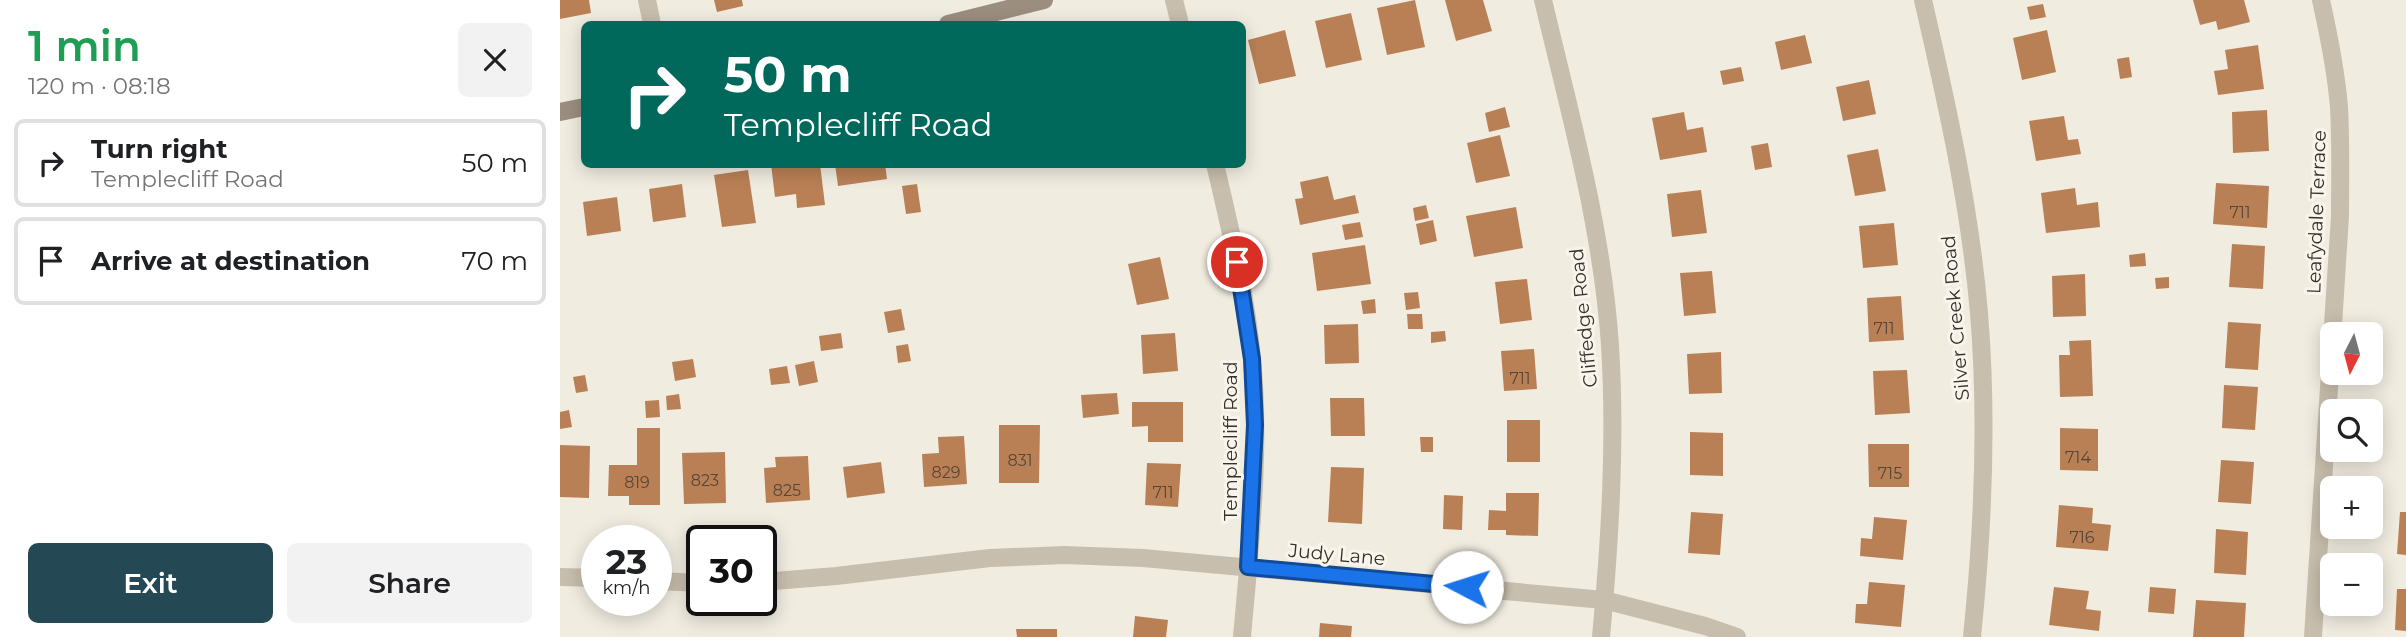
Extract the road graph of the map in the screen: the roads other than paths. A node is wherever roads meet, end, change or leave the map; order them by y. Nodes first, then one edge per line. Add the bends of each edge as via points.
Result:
1 (647, 0) edge
2 (1044, 0) edge
3 (1174, 0) edge
4 (1543, 0) edge
5 (1923, 0) edge
6 (2321, 0) edge
7 (651, 21) edge
8 (960, 21) edge
9 (1180, 21) edge
10 (581, 108) edge
11 (560, 113) edge
12 (1216, 168) edge
13 (1248, 567) junction
14 (560, 577) edge
15 (581, 578) edge
16 (777, 581) edge
17 (1604, 600) junction
18 (1241, 637) edge
19 (1601, 637) edge
20 (1737, 637) edge
21 (1972, 637) edge
22 (2313, 637) edge

1 - 7 street
2 - 8 main road
3 - 9 street
4 - 17 street, Cliffedge Road via 1586,180 1609,343 1611,509
5 - 21 street, Silver Creek Road via 1968,216 1979,314 1982,502
6 - 22 street, Leafydale Terrace via 2339,105 2340,216
10 - 11 main road
12 - 13 street, Templecliff Road via 1252,359 1255,437
13 - 16 street, Judy Lane via 1065,555 990,558
13 - 17 street, Judy Lane
13 - 18 street, Templecliff Road
14 - 15 street
17 - 19 street, Cliffedge Road
17 - 20 street, Judy Lane

